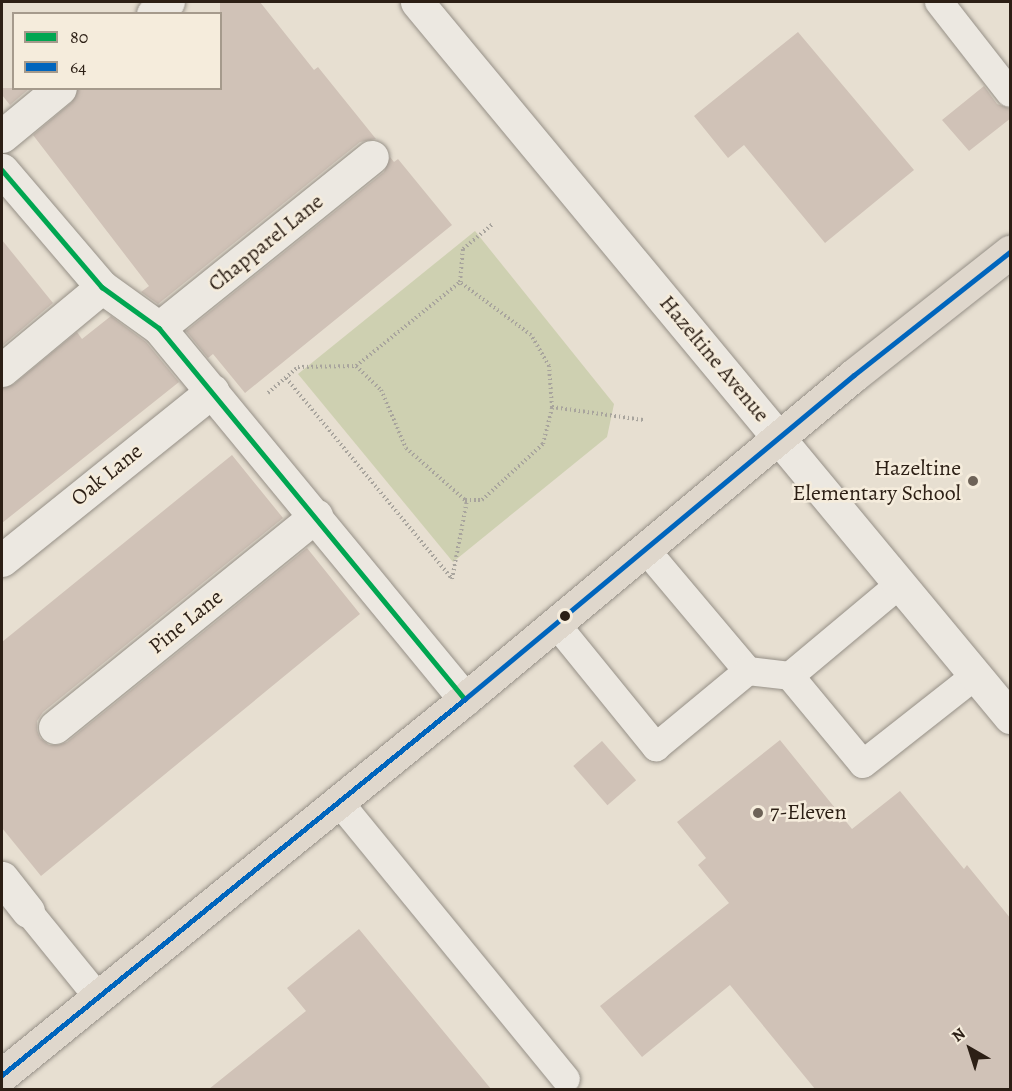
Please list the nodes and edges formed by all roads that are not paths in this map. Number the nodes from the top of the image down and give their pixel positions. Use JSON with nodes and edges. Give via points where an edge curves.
{"nodes":[{"id":1,"x":168,"y":2,"type":"edge"},
{"id":2,"x":417,"y":2,"type":"edge"},
{"id":3,"x":939,"y":2,"type":"edge"},
{"id":4,"x":156,"y":12,"type":"edge"},
{"id":5,"x":58,"y":90,"type":"edge"},
{"id":6,"x":1011,"y":93,"type":"edge"},
{"id":7,"x":2,"y":136,"type":"edge"},
{"id":8,"x":372,"y":157,"type":"dead end"},
{"id":9,"x":2,"y":170,"type":"edge"},
{"id":10,"x":1011,"y":252,"type":"edge"},
{"id":11,"x":102,"y":287,"type":"junction"},
{"id":12,"x":159,"y":328,"type":"junction"},
{"id":13,"x":2,"y":370,"type":"edge"},
{"id":14,"x":212,"y":391,"type":"junction"},
{"id":15,"x":779,"y":437,"type":"junction"},
{"id":16,"x":316,"y":516,"type":"junction"},
{"id":17,"x":646,"y":550,"type":"junction"},
{"id":18,"x":2,"y":560,"type":"edge"},
{"id":19,"x":900,"y":584,"type":"junction"},
{"id":20,"x":556,"y":624,"type":"junction"},
{"id":21,"x":748,"y":671,"type":"junction"},
{"id":22,"x":976,"y":675,"type":"junction"},
{"id":23,"x":790,"y":676,"type":"junction"},
{"id":24,"x":465,"y":699,"type":"junction"},
{"id":25,"x":1011,"y":717,"type":"edge"},
{"id":26,"x":55,"y":727,"type":"dead end"},
{"id":27,"x":339,"y":801,"type":"junction"},
{"id":28,"x":2,"y":878,"type":"edge"},
{"id":29,"x":28,"y":910,"type":"joint"},
{"id":30,"x":98,"y":997,"type":"junction"},
{"id":31,"x":2,"y":1075,"type":"edge"},
{"id":32,"x":566,"y":1079,"type":"dead end"}],
"edges":[{"from":1,"to":4,"type":"street"},
{"from":2,"to":15,"type":"street","name":"Hazeltine Avenue"},
{"from":3,"to":6,"type":"lane"},
{"from":5,"to":7,"type":"street"},
{"from":8,"to":12,"type":"street","name":"Chapparel Lane"},
{"from":9,"to":11,"type":"street"},
{"from":10,"to":15,"type":"main road"},
{"from":11,"to":12,"type":"street"},
{"from":11,"to":13,"type":"street"},
{"from":12,"to":14,"type":"street"},
{"from":14,"to":16,"type":"street"},
{"from":14,"to":18,"type":"street","name":"Oak Lane"},
{"from":15,"to":17,"type":"main road"},
{"from":15,"to":19,"type":"street","name":"Hazeltine Avenue"},
{"from":16,"to":24,"type":"street"},
{"from":16,"to":26,"type":"street","name":"Pine Lane"},
{"from":17,"to":20,"type":"main road"},
{"from":17,"to":21,"type":"lane"},
{"from":19,"to":22,"type":"street","name":"Hazeltine Avenue"},
{"from":19,"to":23,"type":"lane"},
{"from":20,"to":21,"type":"lane","via":[[656,747]]},
{"from":20,"to":24,"type":"main road"},
{"from":21,"to":23,"type":"lane"},
{"from":22,"to":23,"type":"lane","via":[[863,764]]},
{"from":22,"to":25,"type":"street","name":"Hazeltine Avenue"},
{"from":24,"to":27,"type":"main road"},
{"from":27,"to":30,"type":"main road"},
{"from":27,"to":32,"type":"lane"},
{"from":28,"to":29,"type":"street"},
{"from":29,"to":30,"type":"lane"},
{"from":30,"to":31,"type":"main road"}]}
